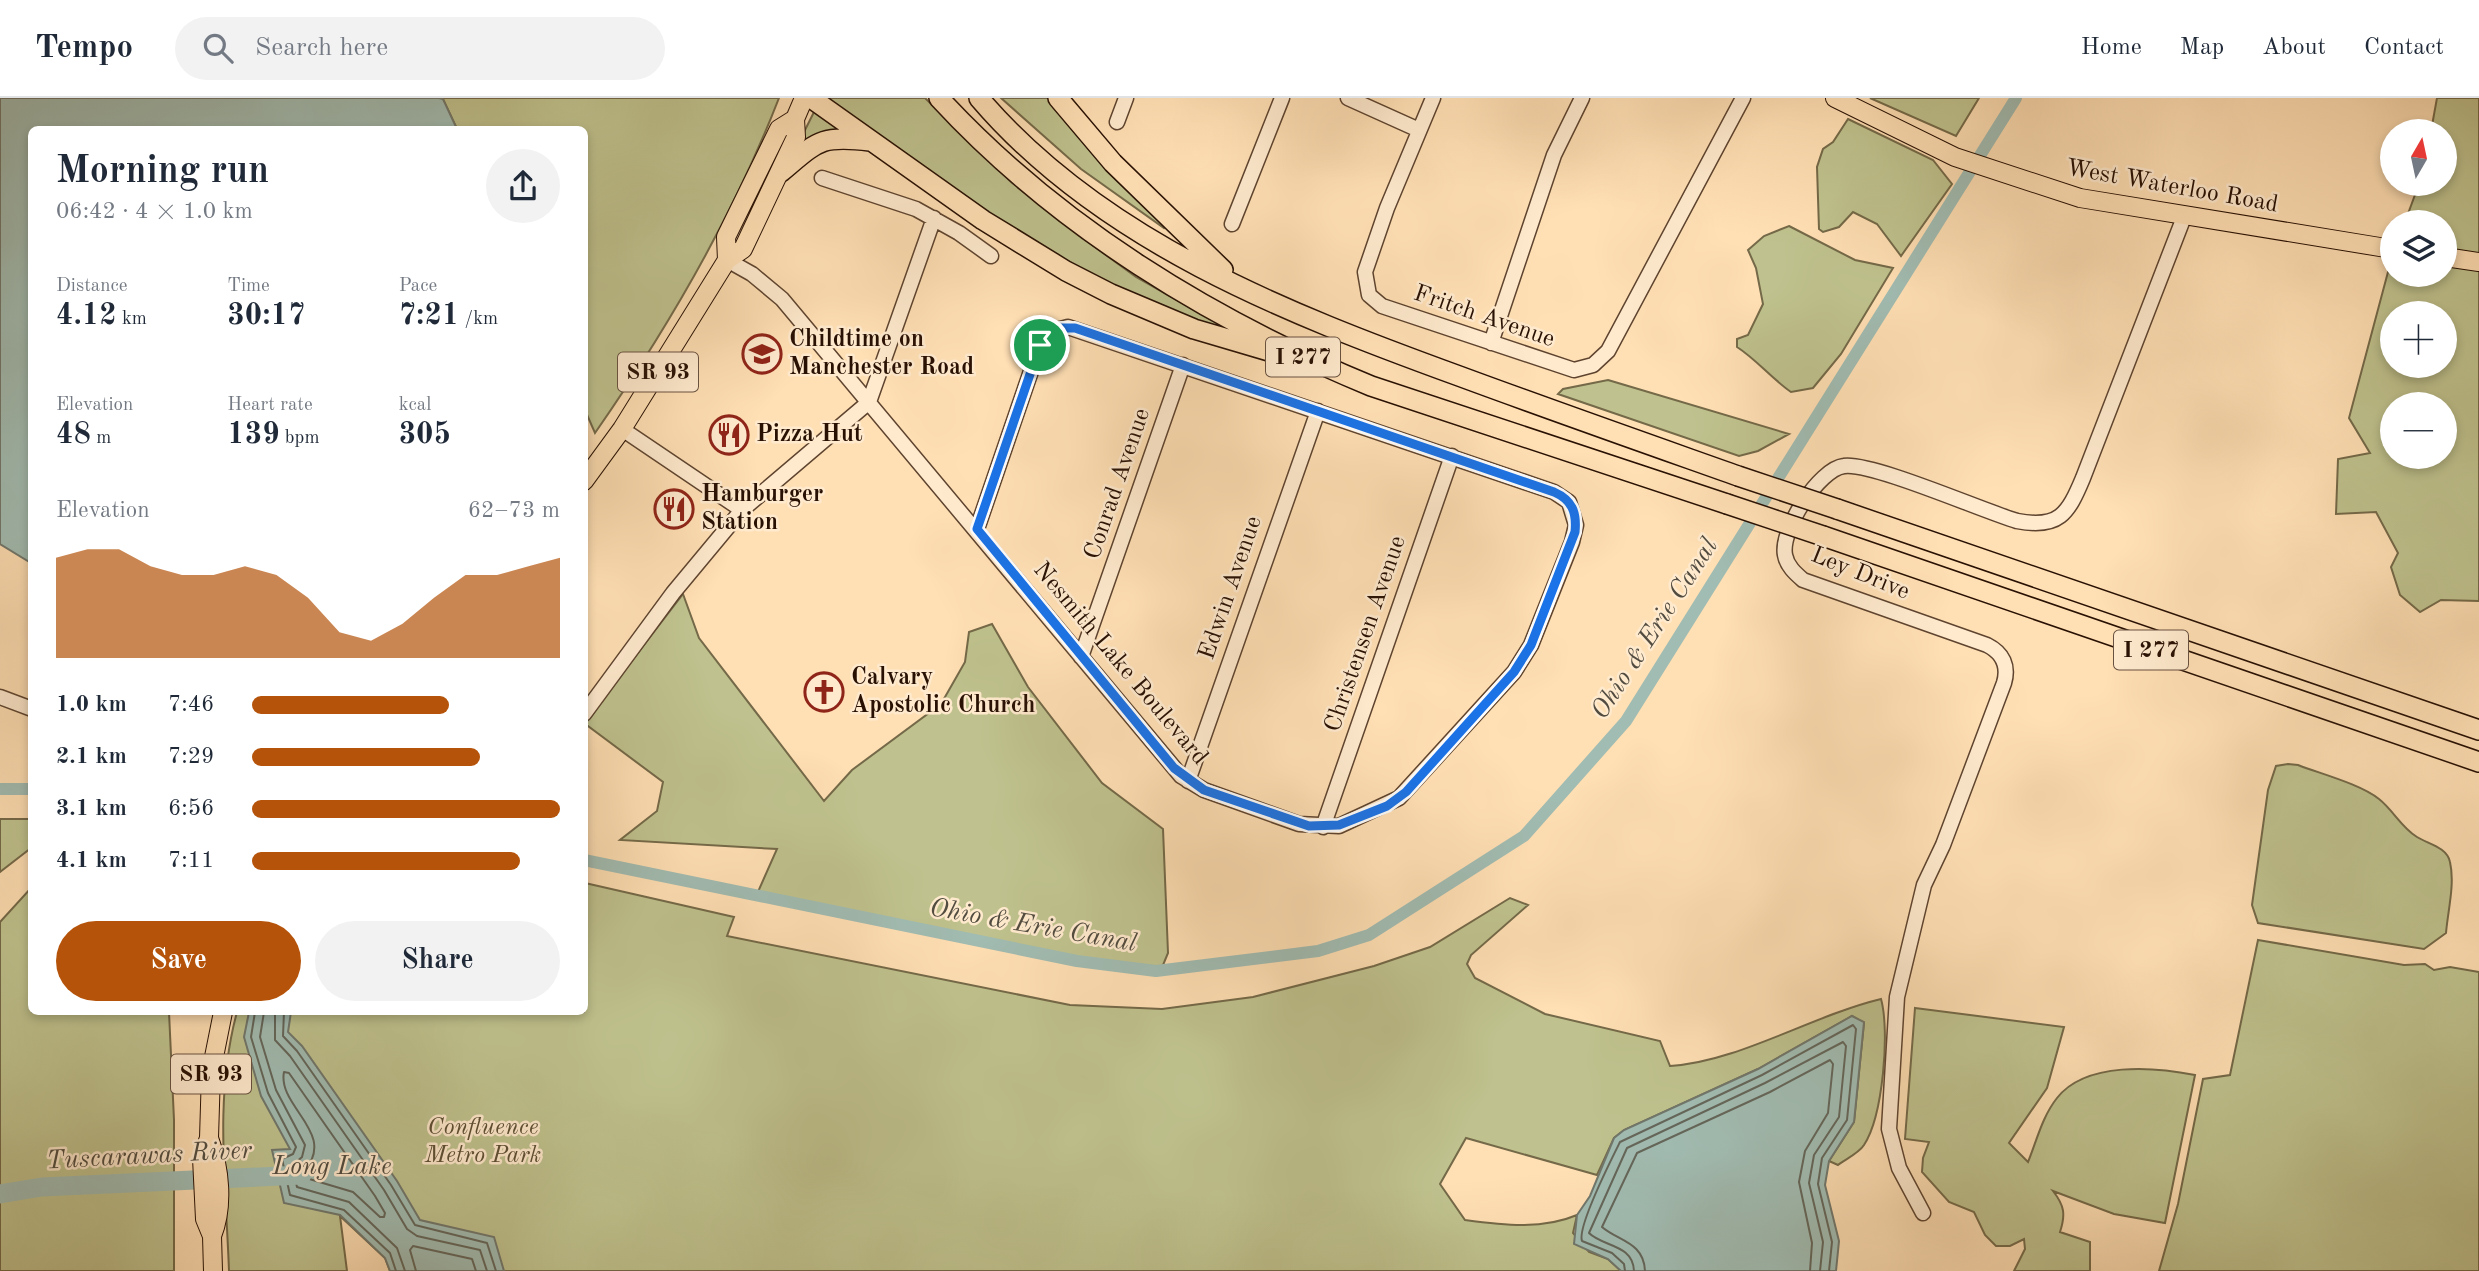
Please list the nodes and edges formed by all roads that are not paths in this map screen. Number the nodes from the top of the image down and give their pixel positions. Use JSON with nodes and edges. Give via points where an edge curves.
{"nodes":[{"id":1,"x":804,"y":98,"type":"edge"},
{"id":2,"x":811,"y":98,"type":"edge"},
{"id":3,"x":939,"y":98,"type":"edge"},
{"id":4,"x":979,"y":98,"type":"edge"},
{"id":5,"x":1058,"y":98,"type":"edge"},
{"id":6,"x":1126,"y":98,"type":"edge"},
{"id":7,"x":1282,"y":98,"type":"edge"},
{"id":8,"x":1348,"y":98,"type":"edge"},
{"id":9,"x":1433,"y":98,"type":"edge"},
{"id":10,"x":1582,"y":98,"type":"edge"},
{"id":11,"x":1743,"y":98,"type":"edge"},
{"id":12,"x":1835,"y":98,"type":"edge"},
{"id":13,"x":795,"y":119,"type":"junction"},
{"id":14,"x":1117,"y":122,"type":"dead end"},
{"id":15,"x":1419,"y":130,"type":"junction"},
{"id":16,"x":871,"y":141,"type":"junction"},
{"id":17,"x":781,"y":172,"type":"junction"},
{"id":18,"x":822,"y":178,"type":"dead end"},
{"id":19,"x":2185,"y":217,"type":"junction"},
{"id":20,"x":934,"y":218,"type":"junction"},
{"id":21,"x":1232,"y":224,"type":"dead end"},
{"id":22,"x":2380,"y":247,"type":"edge"},
{"id":23,"x":991,"y":256,"type":"dead end"},
{"id":24,"x":2457,"y":259,"type":"edge"},
{"id":25,"x":727,"y":260,"type":"junction"},
{"id":26,"x":2479,"y":262,"type":"edge"},
{"id":27,"x":1241,"y":287,"type":"junction"},
{"id":28,"x":1491,"y":343,"type":"junction"},
{"id":29,"x":1183,"y":365,"type":"junction"},
{"id":30,"x":1323,"y":367,"type":"junction"},
{"id":31,"x":869,"y":402,"type":"junction"},
{"id":32,"x":1318,"y":411,"type":"junction"},
{"id":33,"x":622,"y":429,"type":"junction"},
{"id":34,"x":1452,"y":456,"type":"junction"},
{"id":35,"x":588,"y":476,"type":"edge"},
{"id":36,"x":741,"y":510,"type":"junction"},
{"id":37,"x":977,"y":529,"type":"junction"},
{"id":38,"x":1081,"y":657,"type":"junction"},
{"id":39,"x":0,"y":697,"type":"edge"},
{"id":40,"x":28,"y":708,"type":"edge"},
{"id":41,"x":588,"y":709,"type":"edge"},
{"id":42,"x":2479,"y":730,"type":"edge"},
{"id":43,"x":2479,"y":762,"type":"edge"},
{"id":44,"x":1188,"y":781,"type":"junction"},
{"id":45,"x":1323,"y":827,"type":"junction"},
{"id":46,"x":222,"y":1015,"type":"edge"},
{"id":47,"x":1923,"y":1213,"type":"dead end"},
{"id":48,"x":213,"y":1271,"type":"edge"}],
"edges":[{"from":1,"to":13,"type":"main road","number":"SR 93"},
{"from":2,"to":16,"type":"highway"},
{"from":3,"to":30,"type":"highway","number":"I 277","via":[[1007,163],[1113,247],[1222,315]]},
{"from":4,"to":27,"type":"highway","number":"I 277","via":[[1003,126],[1089,201]]},
{"from":5,"to":27,"type":"highway","via":[[1113,163]]},
{"from":6,"to":14,"type":"street"},
{"from":7,"to":21,"type":"street"},
{"from":8,"to":15,"type":"street"},
{"from":9,"to":15,"type":"street"},
{"from":10,"to":28,"type":"street","via":[[1554,155]]},
{"from":11,"to":28,"type":"street","name":"Fritch Avenue","via":[[1612,344],[1593,365],[1571,370]]},
{"from":12,"to":19,"type":"main road","name":"West Waterloo Road","via":[[1993,172],[2080,198]]},
{"from":13,"to":17,"type":"main road","number":"SR 93","via":[[796,137]]},
{"from":13,"to":25,"type":"main road","number":"SR 93","via":[[779,129],[726,237]]},
{"from":15,"to":28,"type":"street","name":"Fritch Avenue","via":[[1368,263],[1364,279],[1369,295],[1376,303]]},
{"from":16,"to":17,"type":"highway","via":[[839,137],[818,141]]},
{"from":16,"to":30,"type":"highway","via":[[1037,255],[1111,294],[1215,337]]},
{"from":17,"to":25,"type":"main road","number":"SR 93","via":[[743,249]]},
{"from":18,"to":20,"type":"street"},
{"from":19,"to":22,"type":"main road","name":"West Waterloo Road"},
{"from":19,"to":47,"type":"street","name":"Ley Drive","via":[[2073,502],[2061,516],[2040,524],[2018,521],[1846,465],[1829,472],[1816,485],[1785,541],[1788,564],[1803,580],[1987,645],[1999,653],[2006,666],[2004,683],[1924,884],[1897,997],[1889,1129],[1899,1168]]},
{"from":20,"to":23,"type":"street"},
{"from":20,"to":31,"type":"street"},
{"from":24,"to":26,"type":"main road"},
{"from":25,"to":31,"type":"street","name":"Nesmith Lake Boulevard","via":[[782,299]]},
{"from":25,"to":33,"type":"main road","number":"SR 93"},
{"from":27,"to":42,"type":"highway","number":"I 277","bridge":true,"via":[[1349,337],[1738,476]]},
{"from":29,"to":32,"type":"street"},
{"from":29,"to":37,"type":"street","via":[[1075,328],[1059,328],[1045,337]]},
{"from":29,"to":38,"type":"street","name":"Conrad Avenue"},
{"from":30,"to":43,"type":"highway","number":"I 277","bridge":true},
{"from":31,"to":36,"type":"street"},
{"from":31,"to":37,"type":"street","name":"Nesmith Lake Boulevard"},
{"from":32,"to":34,"type":"street"},
{"from":32,"to":44,"type":"street","name":"Edwin Avenue"},
{"from":33,"to":35,"type":"main road","number":"SR 93"},
{"from":33,"to":36,"type":"street"},
{"from":34,"to":45,"type":"street","name":"Christensen Avenue"},
{"from":34,"to":45,"type":"street","name":"Nesmith Lake Boulevard","via":[[1563,496],[1573,508],[1575,532],[1531,645],[1514,672],[1399,798],[1349,822]]},
{"from":36,"to":41,"type":"street"},
{"from":37,"to":38,"type":"street","name":"Nesmith Lake Boulevard"},
{"from":38,"to":44,"type":"street","name":"Nesmith Lake Boulevard"},
{"from":39,"to":40,"type":"street"},
{"from":44,"to":45,"type":"street","name":"Nesmith Lake Boulevard","via":[[1289,821]]},
{"from":46,"to":48,"type":"main road","number":"SR 93","via":[[211,1072]]}]}
